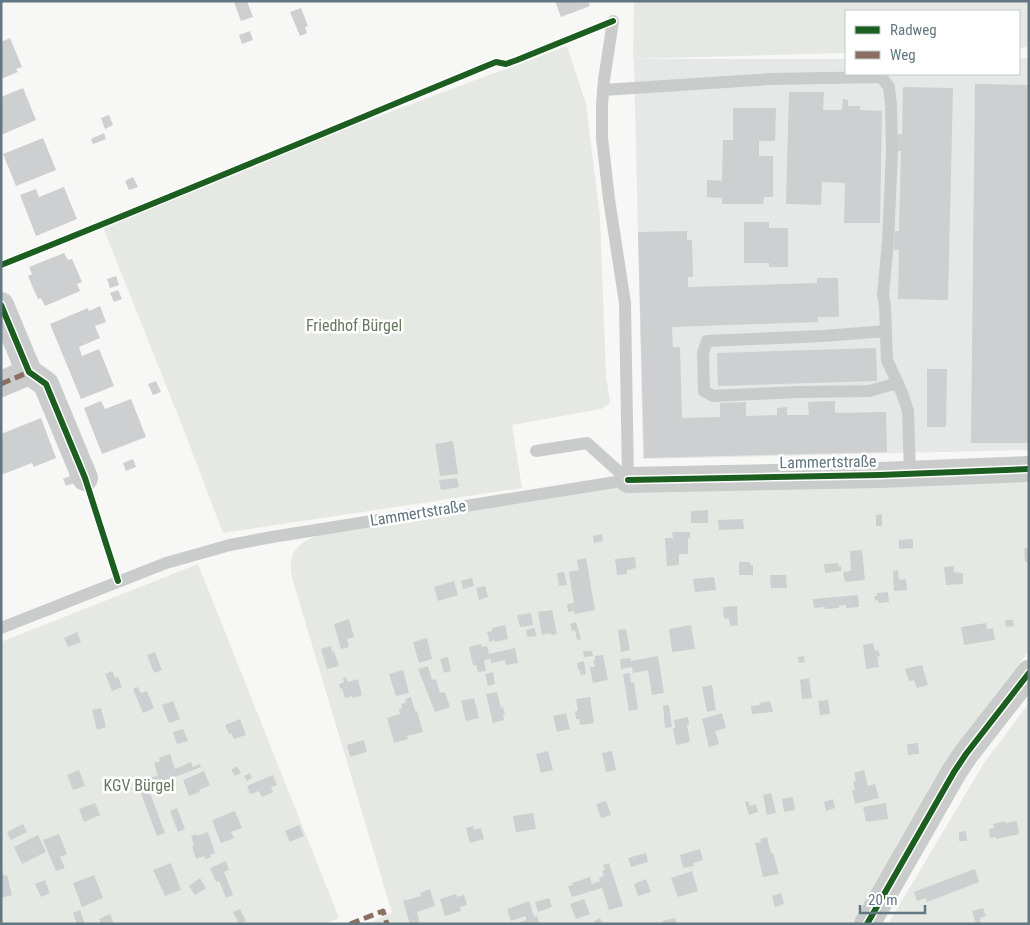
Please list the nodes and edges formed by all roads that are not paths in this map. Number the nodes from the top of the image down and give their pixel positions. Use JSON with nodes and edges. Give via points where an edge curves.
{"nodes":[{"id":1,"x":613,"y":21,"type":"dead end"},
{"id":2,"x":603,"y":90,"type":"junction"},
{"id":3,"x":1,"y":305,"type":"edge"},
{"id":4,"x":886,"y":331,"type":"junction"},
{"id":5,"x":29,"y":372,"type":"junction"},
{"id":6,"x":1,"y":384,"type":"edge"},
{"id":7,"x":898,"y":384,"type":"junction"},
{"id":8,"x":536,"y":451,"type":"dead end"},
{"id":9,"x":1029,"y":469,"type":"edge"},
{"id":10,"x":910,"y":473,"type":"junction"},
{"id":11,"x":85,"y":478,"type":"dead end"},
{"id":12,"x":628,"y":480,"type":"junction"},
{"id":13,"x":1,"y":628,"type":"edge"},
{"id":14,"x":1029,"y":672,"type":"edge"},
{"id":15,"x":867,"y":924,"type":"edge"}],
"edges":[{"from":1,"to":2,"type":"lane"},
{"from":2,"to":4,"type":"lane","via":[[770,79],[881,77],[889,87],[892,152],[883,295]]},
{"from":2,"to":12,"type":"lane","via":[[602,138],[625,303]]},
{"from":3,"to":5,"type":"street"},
{"from":4,"to":7,"type":"lane","via":[[887,360]]},
{"from":4,"to":7,"type":"lane","via":[[707,341],[702,353],[704,391],[713,396],[869,391]]},
{"from":5,"to":6,"type":"street"},
{"from":5,"to":11,"type":"street","via":[[46,384]]},
{"from":7,"to":10,"type":"lane","via":[[908,411]]},
{"from":8,"to":12,"type":"lane","via":[[587,443]]},
{"from":9,"to":10,"type":"street","name":"Lammertstraße"},
{"from":10,"to":12,"type":"street","name":"Lammertstraße"},
{"from":12,"to":13,"type":"lane","name":"Lammertstraße","via":[[230,545],[166,563]]},
{"from":14,"to":15,"type":"street","via":[[954,772]]}]}
